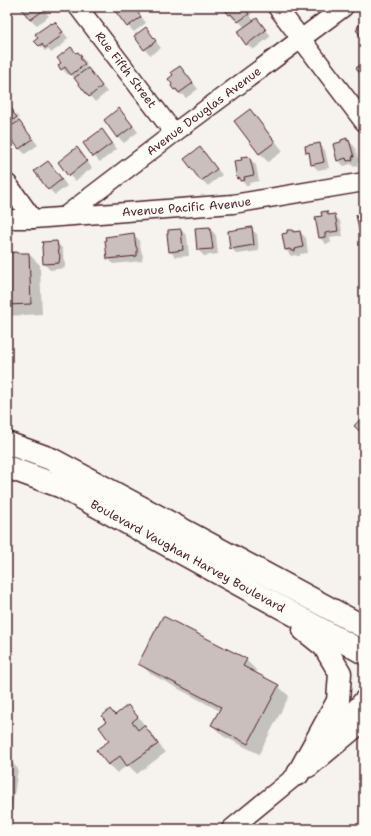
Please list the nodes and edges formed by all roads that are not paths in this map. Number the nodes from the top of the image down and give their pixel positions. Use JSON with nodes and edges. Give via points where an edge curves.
{"nodes":[{"id":1,"x":78,"y":7,"type":"edge"},
{"id":2,"x":277,"y":7,"type":"edge"},
{"id":3,"x":344,"y":7,"type":"edge"},
{"id":4,"x":301,"y":39,"type":"junction"},
{"id":5,"x":364,"y":122,"type":"edge"},
{"id":6,"x":174,"y":133,"type":"junction"},
{"id":7,"x":364,"y":182,"type":"edge"},
{"id":8,"x":7,"y":183,"type":"edge"},
{"id":9,"x":64,"y":216,"type":"junction"},
{"id":10,"x":33,"y":218,"type":"junction"},
{"id":11,"x":7,"y":219,"type":"edge"},
{"id":12,"x":7,"y":443,"type":"edge"},
{"id":13,"x":7,"y":468,"type":"edge"},
{"id":14,"x":274,"y":579,"type":"junction"},
{"id":15,"x":262,"y":597,"type":"junction"},
{"id":16,"x":364,"y":611,"type":"edge"},
{"id":17,"x":364,"y":627,"type":"edge"},
{"id":18,"x":364,"y":653,"type":"edge"},
{"id":19,"x":364,"y":699,"type":"edge"},
{"id":20,"x":364,"y":718,"type":"edge"},
{"id":21,"x":298,"y":774,"type":"junction"},
{"id":22,"x":231,"y":829,"type":"edge"}],
"edges":[{"from":1,"to":6,"type":"street","name":"Rue Fifth Street"},
{"from":2,"to":4,"type":"street"},
{"from":3,"to":4,"type":"street","name":"Avenue Douglas Avenue"},
{"from":4,"to":5,"type":"street"},
{"from":4,"to":6,"type":"street","name":"Avenue Douglas Avenue"},
{"from":6,"to":9,"type":"street","name":"Avenue Douglas Avenue"},
{"from":7,"to":9,"type":"street","name":"Avenue Pacific Avenue","via":[[234,204]]},
{"from":8,"to":10,"type":"street"},
{"from":9,"to":10,"type":"street","name":"Avenue Pacific Avenue"},
{"from":10,"to":11,"type":"street","name":"Avenue Pacific Avenue"},
{"from":12,"to":14,"type":"main road","name":"Boulevard Vaughan Harvey Boulevard","via":[[51,459]]},
{"from":13,"to":15,"type":"main road","name":"Boulevard Vaughan Harvey Boulevard","via":[[62,487]]},
{"from":14,"to":16,"type":"main road"},
{"from":14,"to":17,"type":"main road","name":"Boulevard Vaughan Harvey Boulevard"},
{"from":15,"to":18,"type":"main road","name":"Boulevard Vaughan Harvey Boulevard"},
{"from":15,"to":21,"type":"main road","via":[[324,646],[340,673],[338,701]]},
{"from":19,"to":21,"type":"street"},
{"from":20,"to":21,"type":"main road"},
{"from":21,"to":22,"type":"street"}]}
